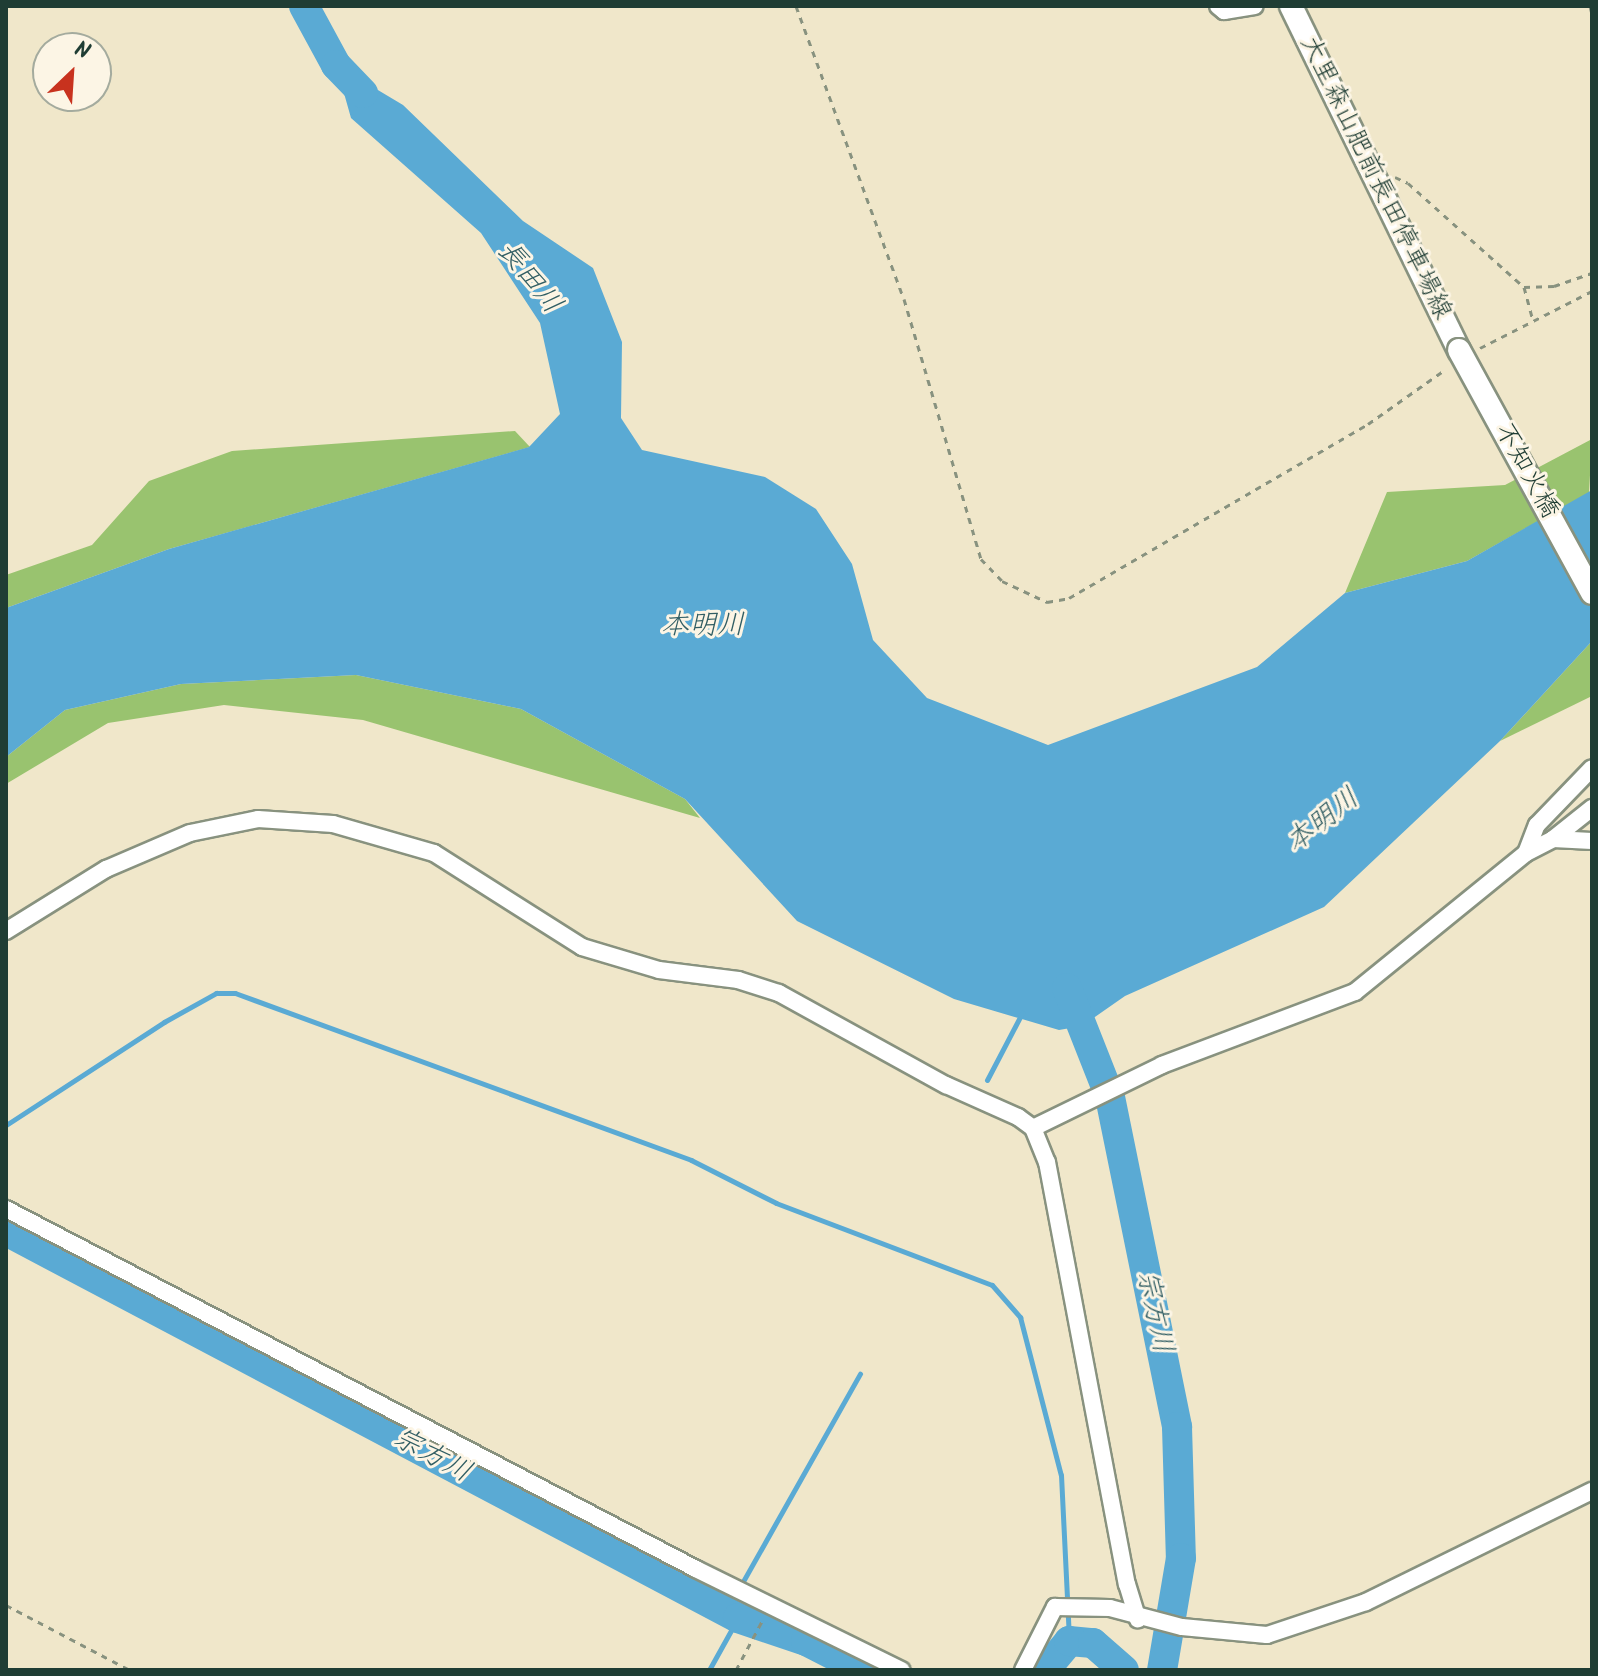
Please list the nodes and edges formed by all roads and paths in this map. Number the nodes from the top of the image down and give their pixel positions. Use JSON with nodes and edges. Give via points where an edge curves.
{"nodes":[{"id":1,"x":796,"y":6,"type":"edge"},
{"id":2,"x":1218,"y":6,"type":"edge"},
{"id":3,"x":1255,"y":6,"type":"edge"},
{"id":4,"x":1291,"y":6,"type":"edge"},
{"id":5,"x":1590,"y":6,"type":"edge"},
{"id":6,"x":1592,"y":14,"type":"edge"},
{"id":7,"x":1394,"y":176,"type":"dead end"},
{"id":8,"x":1592,"y":273,"type":"edge"},
{"id":9,"x":1524,"y":287,"type":"junction"},
{"id":10,"x":1592,"y":291,"type":"edge"},
{"id":11,"x":1533,"y":320,"type":"junction"},
{"id":12,"x":1461,"y":356,"type":"junction"},
{"id":13,"x":1592,"y":593,"type":"edge"},
{"id":14,"x":1592,"y":768,"type":"edge"},
{"id":15,"x":1592,"y":808,"type":"edge"},
{"id":16,"x":1553,"y":839,"type":"junction"},
{"id":17,"x":1592,"y":841,"type":"edge"},
{"id":18,"x":1526,"y":853,"type":"junction"},
{"id":19,"x":6,"y":931,"type":"edge"},
{"id":20,"x":1033,"y":1128,"type":"junction"},
{"id":21,"x":6,"y":1209,"type":"edge"},
{"id":22,"x":1592,"y":1491,"type":"edge"},
{"id":23,"x":771,"y":1603,"type":"junction"},
{"id":24,"x":6,"y":1605,"type":"edge"},
{"id":25,"x":1138,"y":1619,"type":"junction"},
{"id":26,"x":130,"y":1670,"type":"edge"},
{"id":27,"x":736,"y":1670,"type":"edge"},
{"id":28,"x":901,"y":1670,"type":"edge"},
{"id":29,"x":1023,"y":1670,"type":"edge"}],
"edges":[{"from":1,"to":12,"type":"path","via":[[904,299],[981,559],[1002,581],[1028,595],[1047,602],[1069,598],[1368,424]]},
{"from":2,"to":3,"type":"street","via":[[1224,11]]},
{"from":4,"to":12,"type":"main road","name":"大里森山肥前長田停車場線"},
{"from":5,"to":6,"type":"path"},
{"from":7,"to":9,"type":"path"},
{"from":8,"to":9,"type":"path","via":[[1554,286]]},
{"from":9,"to":11,"type":"path"},
{"from":10,"to":11,"type":"path"},
{"from":11,"to":12,"type":"path"},
{"from":12,"to":13,"type":"main road","name":"不知火橋","bridge":true},
{"from":14,"to":18,"type":"street","via":[[1537,825]]},
{"from":15,"to":16,"type":"street"},
{"from":16,"to":17,"type":"street"},
{"from":16,"to":18,"type":"street"},
{"from":18,"to":20,"type":"street","via":[[1355,992],[1162,1065]]},
{"from":19,"to":20,"type":"street","via":[[106,869],[190,833],[258,819],[333,824],[434,853],[582,947],[659,970],[738,980],[779,993]]},
{"from":20,"to":25,"type":"street","via":[[1047,1162]]},
{"from":21,"to":23,"type":"street","via":[[696,1569]]},
{"from":22,"to":25,"type":"street","via":[[1468,1555],[1307,1624],[1267,1635]]},
{"from":23,"to":27,"type":"path"},
{"from":23,"to":28,"type":"street"},
{"from":24,"to":26,"type":"path"},
{"from":25,"to":29,"type":"street","via":[[1110,1608],[1055,1607]]}]}
